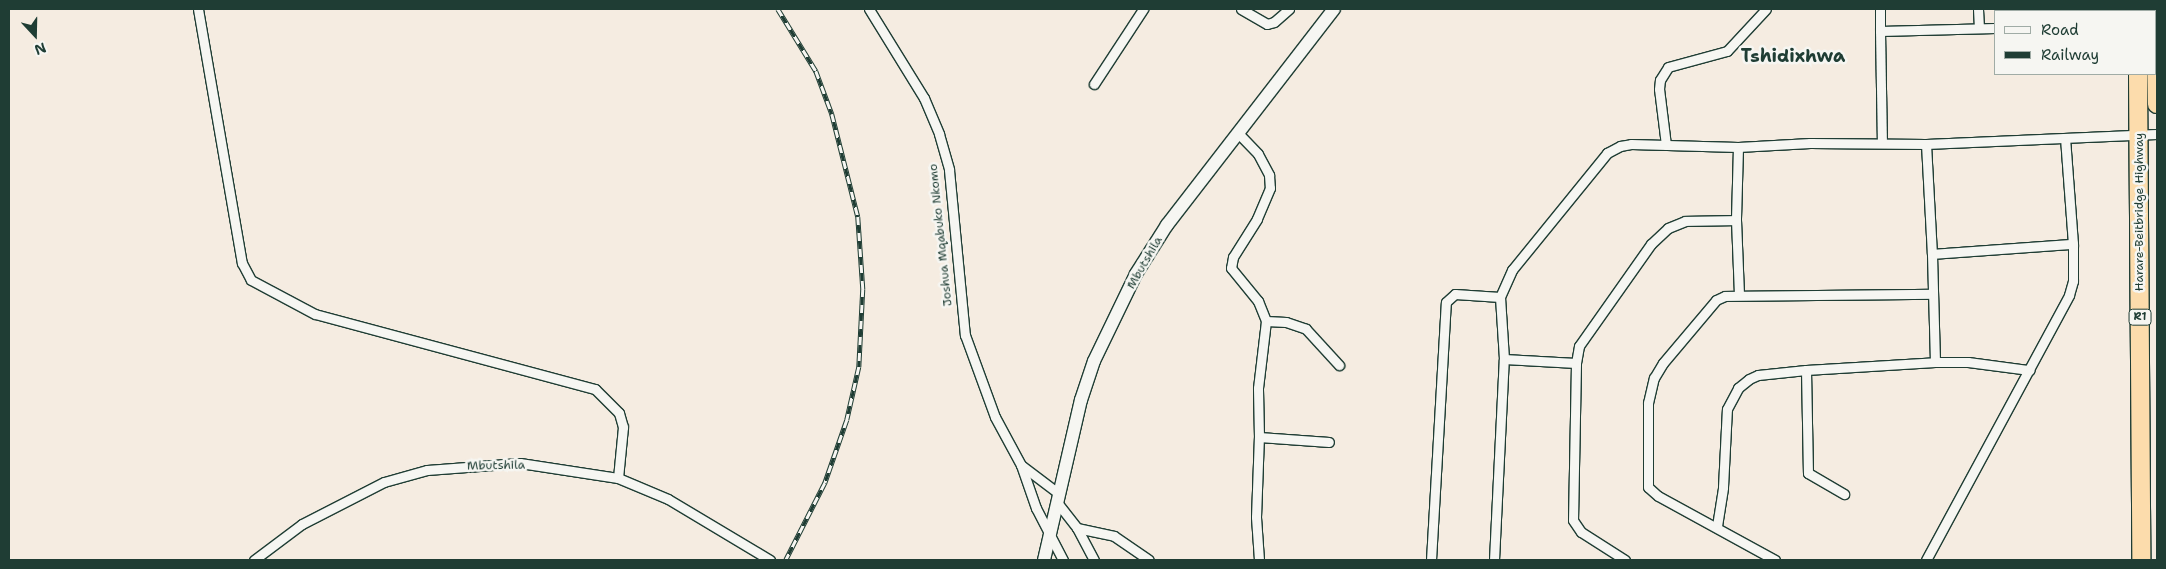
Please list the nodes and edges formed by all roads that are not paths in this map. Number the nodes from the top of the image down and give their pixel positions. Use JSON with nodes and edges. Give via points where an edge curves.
{"nodes":[{"id":1,"x":198,"y":9,"type":"edge"},
{"id":2,"x":869,"y":9,"type":"edge"},
{"id":3,"x":1143,"y":9,"type":"edge"},
{"id":4,"x":1241,"y":9,"type":"edge"},
{"id":5,"x":1289,"y":9,"type":"edge"},
{"id":6,"x":1334,"y":9,"type":"edge"},
{"id":7,"x":1766,"y":9,"type":"edge"},
{"id":8,"x":1880,"y":9,"type":"edge"},
{"id":9,"x":1978,"y":9,"type":"edge"},
{"id":10,"x":1979,"y":28,"type":"junction"},
{"id":11,"x":1994,"y":28,"type":"edge"},
{"id":12,"x":1880,"y":30,"type":"junction"},
{"id":13,"x":2156,"y":56,"type":"edge"},
{"id":14,"x":2138,"y":75,"type":"edge"},
{"id":15,"x":1094,"y":84,"type":"dead end"},
{"id":16,"x":2157,"y":104,"type":"edge"},
{"id":17,"x":1237,"y":132,"type":"junction"},
{"id":18,"x":2148,"y":134,"type":"edge"},
{"id":19,"x":2065,"y":138,"type":"junction"},
{"id":20,"x":1882,"y":142,"type":"junction"},
{"id":21,"x":1926,"y":144,"type":"junction"},
{"id":22,"x":1666,"y":145,"type":"junction"},
{"id":23,"x":1738,"y":148,"type":"junction"},
{"id":24,"x":1736,"y":220,"type":"junction"},
{"id":25,"x":2073,"y":244,"type":"junction"},
{"id":26,"x":1932,"y":254,"type":"junction"},
{"id":27,"x":1740,"y":294,"type":"junction"},
{"id":28,"x":1932,"y":294,"type":"junction"},
{"id":29,"x":1500,"y":296,"type":"junction"},
{"id":30,"x":1266,"y":321,"type":"junction"},
{"id":31,"x":1504,"y":360,"type":"junction"},
{"id":32,"x":1935,"y":362,"type":"junction"},
{"id":33,"x":1576,"y":363,"type":"junction"},
{"id":34,"x":1339,"y":365,"type":"dead end"},
{"id":35,"x":1806,"y":370,"type":"junction"},
{"id":36,"x":2029,"y":370,"type":"junction"},
{"id":37,"x":1259,"y":437,"type":"junction"},
{"id":38,"x":1329,"y":442,"type":"dead end"},
{"id":39,"x":1020,"y":465,"type":"junction"},
{"id":40,"x":618,"y":478,"type":"junction"},
{"id":41,"x":1844,"y":494,"type":"dead end"},
{"id":42,"x":1057,"y":497,"type":"junction"},
{"id":43,"x":1717,"y":526,"type":"junction"},
{"id":44,"x":1077,"y":528,"type":"junction"},
{"id":45,"x":1049,"y":534,"type":"junction"},
{"id":46,"x":1611,"y":557,"type":"edge"},
{"id":47,"x":254,"y":560,"type":"edge"},
{"id":48,"x":770,"y":560,"type":"edge"},
{"id":49,"x":1044,"y":560,"type":"edge"},
{"id":50,"x":1062,"y":560,"type":"edge"},
{"id":51,"x":1094,"y":560,"type":"edge"},
{"id":52,"x":1149,"y":560,"type":"edge"},
{"id":53,"x":1258,"y":560,"type":"edge"},
{"id":54,"x":1431,"y":560,"type":"edge"},
{"id":55,"x":1494,"y":560,"type":"edge"},
{"id":56,"x":1625,"y":560,"type":"edge"},
{"id":57,"x":1775,"y":560,"type":"edge"},
{"id":58,"x":1926,"y":560,"type":"edge"},
{"id":59,"x":2141,"y":560,"type":"edge"}],
"edges":[{"from":1,"to":40,"type":"street","via":[[242,263],[251,280],[315,314],[595,388],[618,413],[623,427]]},
{"from":2,"to":39,"type":"street","name":"Joshua Mqabuko Nkomo","via":[[924,98],[939,134],[949,170],[965,335],[995,417]]},
{"from":3,"to":15,"type":"street"},
{"from":4,"to":5,"type":"street","via":[[1267,24]]},
{"from":6,"to":17,"type":"street","name":"Mbutshila"},
{"from":7,"to":22,"type":"street","via":[[1727,51],[1668,67],[1659,89]]},
{"from":8,"to":12,"type":"street"},
{"from":9,"to":10,"type":"street"},
{"from":10,"to":11,"type":"street"},
{"from":10,"to":12,"type":"street"},
{"from":12,"to":20,"type":"street"},
{"from":13,"to":16,"type":"highway"},
{"from":14,"to":18,"type":"highway","name":"Harare-Beitbridge Highway","number":"R1"},
{"from":17,"to":30,"type":"street","via":[[1258,154],[1269,175],[1270,188],[1257,219],[1233,257],[1231,268],[1258,301]]},
{"from":17,"to":42,"type":"street","name":"Mbutshila","via":[[1167,225],[1136,274],[1094,361]]},
{"from":18,"to":19,"type":"street"},
{"from":18,"to":59,"type":"highway","name":"Harare-Beitbridge Highway","number":"R1"},
{"from":19,"to":21,"type":"street"},
{"from":19,"to":25,"type":"street"},
{"from":20,"to":21,"type":"street"},
{"from":20,"to":23,"type":"street"},
{"from":21,"to":26,"type":"street"},
{"from":22,"to":23,"type":"street"},
{"from":22,"to":29,"type":"street","via":[[1620,146],[1607,153],[1512,270]]},
{"from":23,"to":24,"type":"street"},
{"from":24,"to":27,"type":"street"},
{"from":24,"to":33,"type":"street","via":[[1685,221],[1668,228],[1652,244],[1584,337]]},
{"from":25,"to":26,"type":"street"},
{"from":25,"to":36,"type":"street","via":[[2073,281],[2069,295]]},
{"from":26,"to":28,"type":"street"},
{"from":27,"to":28,"type":"street"},
{"from":27,"to":43,"type":"street","via":[[1716,300],[1663,363],[1654,378],[1648,403],[1648,487],[1658,496]]},
{"from":28,"to":32,"type":"street"},
{"from":29,"to":31,"type":"street"},
{"from":29,"to":54,"type":"street","via":[[1455,294],[1446,302]]},
{"from":30,"to":34,"type":"street","via":[[1286,322],[1306,329]]},
{"from":30,"to":37,"type":"street","via":[[1258,388]]},
{"from":31,"to":33,"type":"street"},
{"from":31,"to":55,"type":"street"},
{"from":32,"to":35,"type":"street"},
{"from":32,"to":36,"type":"street","via":[[1968,362]]},
{"from":33,"to":46,"type":"street","via":[[1573,520],[1581,532]]},
{"from":35,"to":41,"type":"street","via":[[1808,473]]},
{"from":35,"to":43,"type":"street","via":[[1758,374],[1738,388],[1731,398],[1724,430],[1723,487]]},
{"from":36,"to":58,"type":"street"},
{"from":37,"to":38,"type":"street"},
{"from":37,"to":53,"type":"street"},
{"from":39,"to":42,"type":"street"},
{"from":39,"to":45,"type":"street","name":"Joshua Mqabuko Nkomo"},
{"from":40,"to":47,"type":"street","name":"Mbutshila","via":[[520,463],[427,470],[384,482],[346,499],[302,524]]},
{"from":40,"to":48,"type":"street","name":"Mbutshila","via":[[668,499]]},
{"from":42,"to":44,"type":"street"},
{"from":42,"to":45,"type":"street","name":"Mbutshila"},
{"from":43,"to":57,"type":"street"},
{"from":44,"to":51,"type":"street"},
{"from":44,"to":52,"type":"street","via":[[1114,536]]},
{"from":45,"to":49,"type":"street","name":"Mbutshila"},
{"from":45,"to":50,"type":"street","name":"Joshua Mqabuko Nkomo"},
{"from":46,"to":56,"type":"street"}]}
